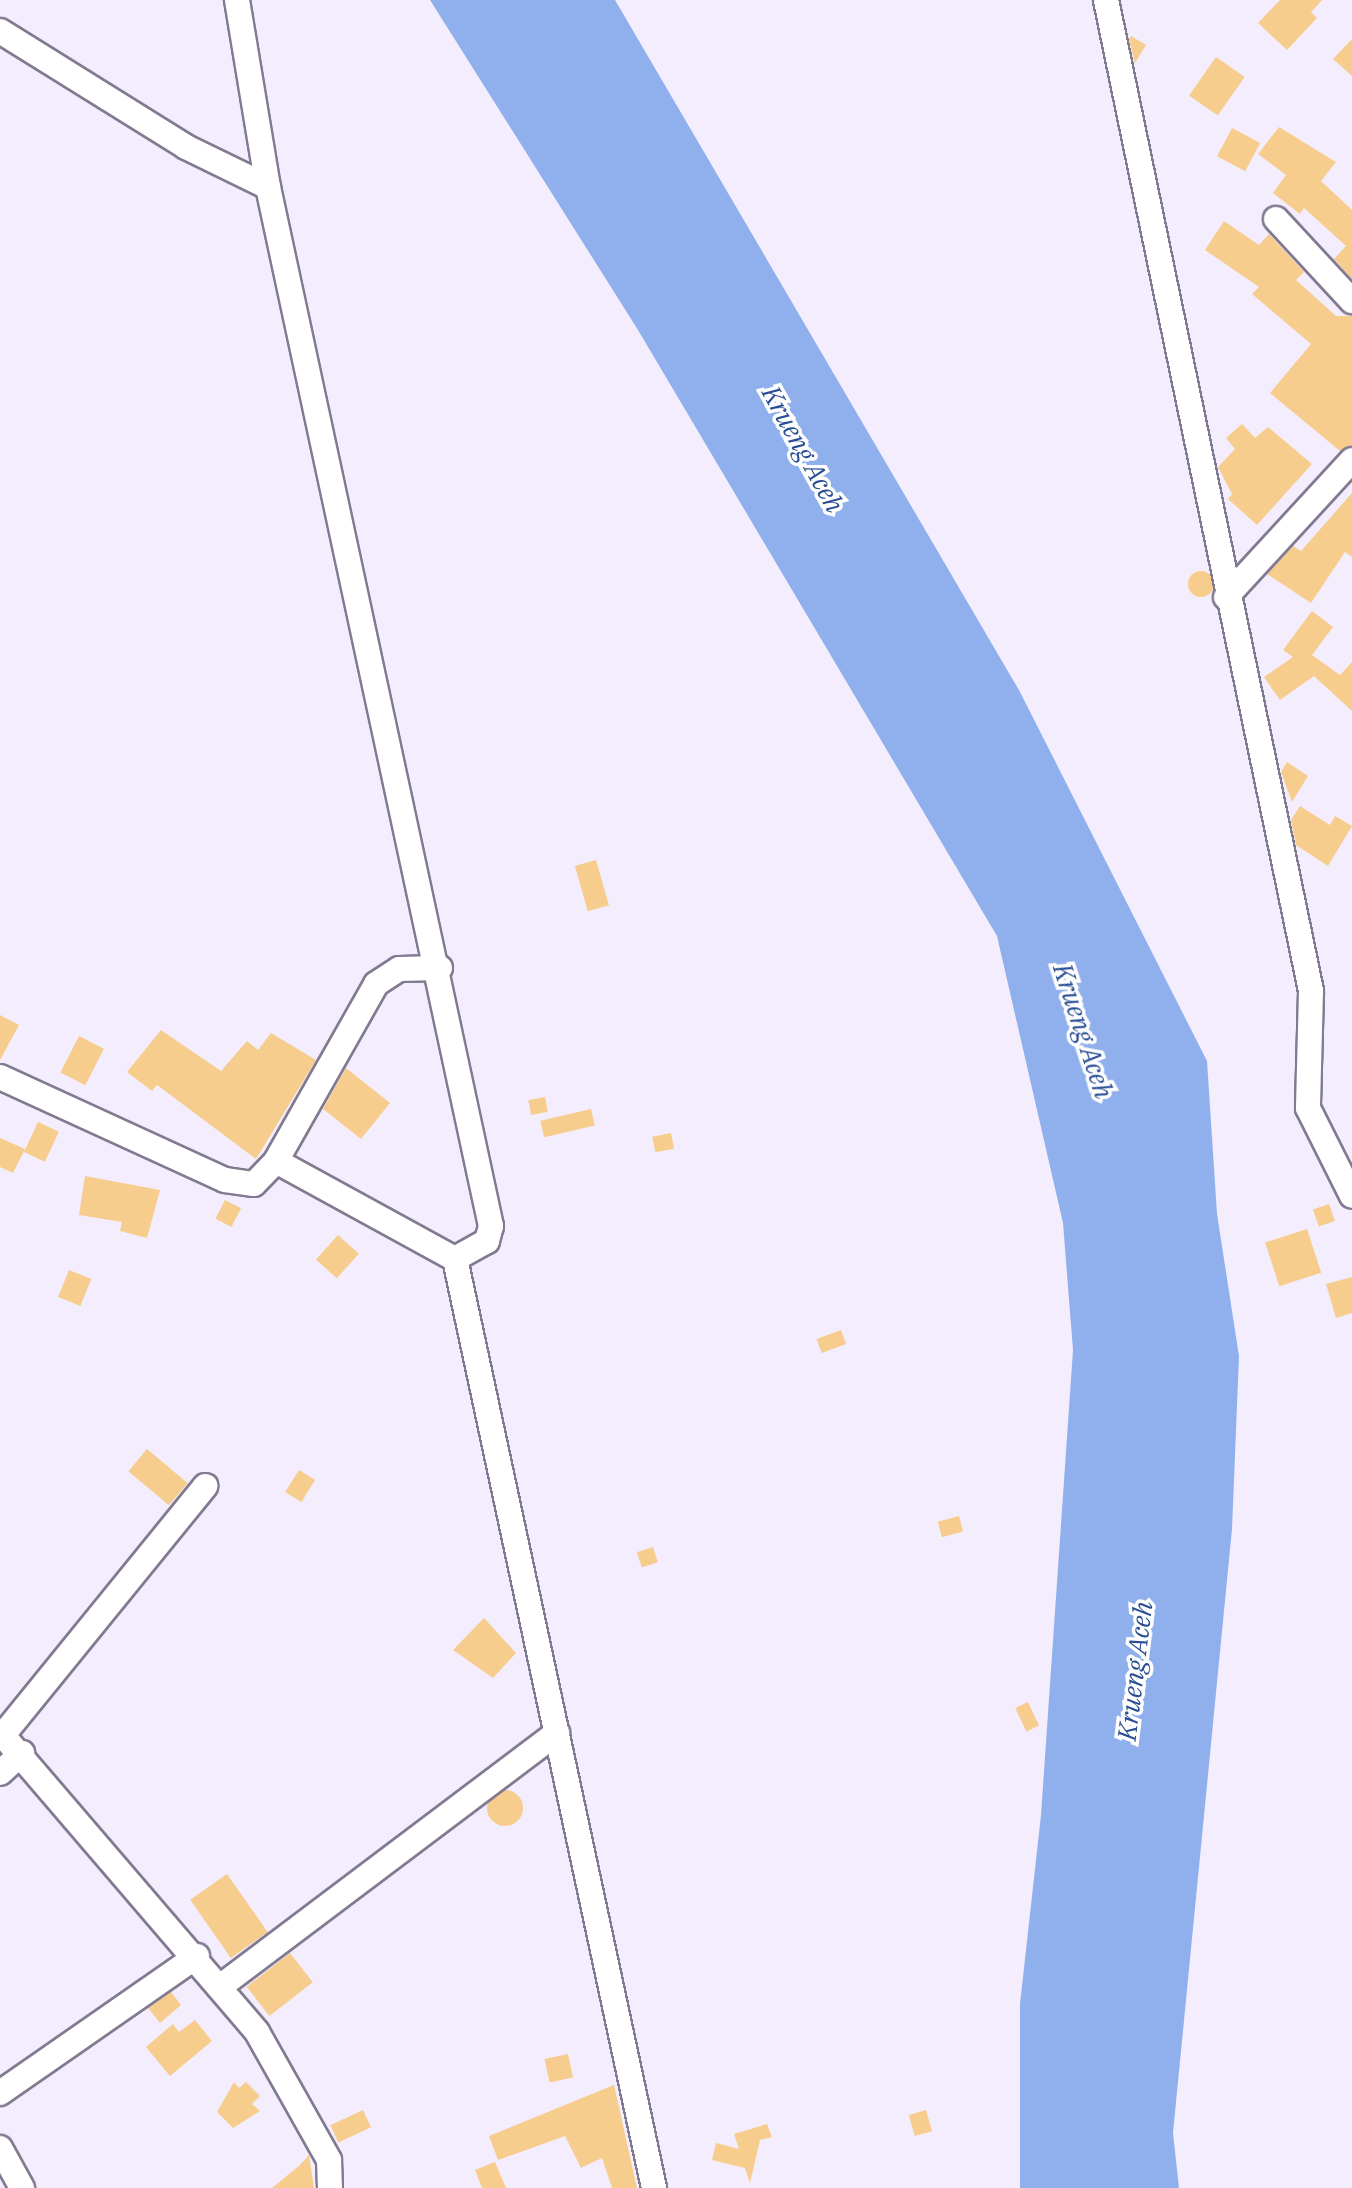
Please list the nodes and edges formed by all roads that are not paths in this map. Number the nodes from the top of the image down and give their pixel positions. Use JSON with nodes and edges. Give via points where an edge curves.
{"nodes":[{"id":1,"x":237,"y":0,"type":"edge"},
{"id":2,"x":1106,"y":0,"type":"edge"},
{"id":3,"x":0,"y":31,"type":"edge"},
{"id":4,"x":268,"y":187,"type":"junction"},
{"id":5,"x":1276,"y":219,"type":"dead end"},
{"id":6,"x":1352,"y":301,"type":"edge"},
{"id":7,"x":1350,"y":467,"type":"edge"},
{"id":8,"x":1226,"y":597,"type":"junction"},
{"id":9,"x":440,"y":968,"type":"junction"},
{"id":10,"x":0,"y":1077,"type":"edge"},
{"id":11,"x":276,"y":1161,"type":"junction"},
{"id":12,"x":1352,"y":1196,"type":"edge"},
{"id":13,"x":455,"y":1259,"type":"junction"},
{"id":14,"x":205,"y":1486,"type":"dead end"},
{"id":15,"x":557,"y":1733,"type":"junction"},
{"id":16,"x":1,"y":1734,"type":"edge"},
{"id":17,"x":22,"y":1753,"type":"junction"},
{"id":18,"x":0,"y":1773,"type":"edge"},
{"id":19,"x":197,"y":1956,"type":"junction"},
{"id":20,"x":221,"y":1986,"type":"junction"},
{"id":21,"x":0,"y":2093,"type":"edge"},
{"id":22,"x":0,"y":2148,"type":"edge"},
{"id":23,"x":22,"y":2188,"type":"edge"},
{"id":24,"x":330,"y":2188,"type":"edge"},
{"id":25,"x":654,"y":2188,"type":"edge"}],
"edges":[{"from":1,"to":4,"type":"street"},
{"from":2,"to":8,"type":"street"},
{"from":3,"to":4,"type":"street","via":[[186,147]]},
{"from":4,"to":9,"type":"street"},
{"from":5,"to":6,"type":"street"},
{"from":7,"to":8,"type":"street"},
{"from":8,"to":12,"type":"street","via":[[1311,991],[1308,1108]]},
{"from":9,"to":11,"type":"street","via":[[399,969],[376,984]]},
{"from":9,"to":13,"type":"street","via":[[491,1226],[487,1241]]},
{"from":10,"to":11,"type":"street","via":[[225,1180],[254,1184]]},
{"from":11,"to":13,"type":"street"},
{"from":13,"to":15,"type":"street"},
{"from":14,"to":16,"type":"street"},
{"from":15,"to":20,"type":"street"},
{"from":15,"to":25,"type":"street"},
{"from":16,"to":17,"type":"street"},
{"from":17,"to":18,"type":"street"},
{"from":17,"to":19,"type":"street"},
{"from":19,"to":20,"type":"street"},
{"from":19,"to":21,"type":"street"},
{"from":20,"to":24,"type":"street","via":[[257,2032],[329,2160]]},
{"from":22,"to":23,"type":"street"}]}
